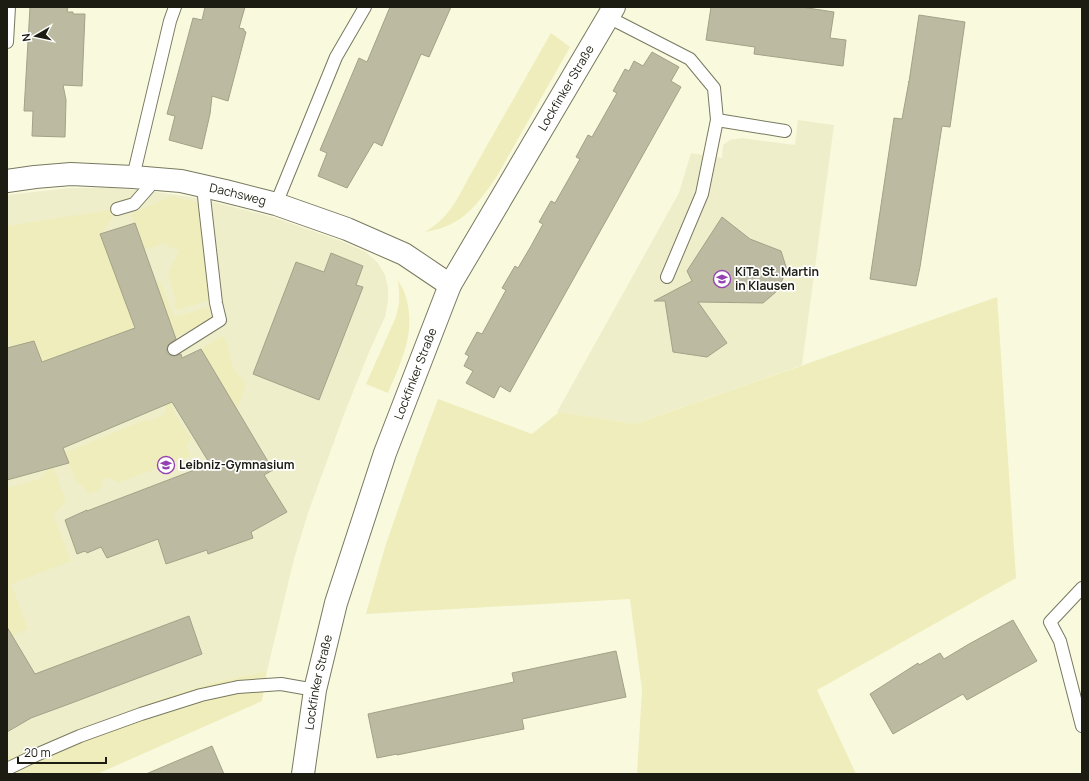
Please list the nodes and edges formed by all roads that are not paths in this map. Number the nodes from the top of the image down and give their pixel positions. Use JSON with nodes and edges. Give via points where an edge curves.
{"nodes":[{"id":1,"x":9,"y":7,"type":"edge"},
{"id":2,"x":175,"y":7,"type":"edge"},
{"id":3,"x":365,"y":7,"type":"edge"},
{"id":4,"x":611,"y":12,"type":"edge"},
{"id":5,"x":7,"y":42,"type":"edge"},
{"id":6,"x":717,"y":120,"type":"junction"},
{"id":7,"x":785,"y":131,"type":"dead end"},
{"id":8,"x":133,"y":177,"type":"junction"},
{"id":9,"x":156,"y":179,"type":"junction"},
{"id":10,"x":7,"y":181,"type":"edge"},
{"id":11,"x":204,"y":186,"type":"junction"},
{"id":12,"x":276,"y":204,"type":"junction"},
{"id":13,"x":117,"y":209,"type":"dead end"},
{"id":14,"x":667,"y":277,"type":"dead end"},
{"id":15,"x":450,"y":285,"type":"junction"},
{"id":16,"x":174,"y":350,"type":"dead end"},
{"id":17,"x":1082,"y":588,"type":"edge"},
{"id":18,"x":315,"y":690,"type":"junction"},
{"id":19,"x":1082,"y":726,"type":"edge"},
{"id":20,"x":7,"y":769,"type":"edge"},
{"id":21,"x":303,"y":774,"type":"edge"}],
"edges":[{"from":1,"to":5,"type":"lane"},
{"from":2,"to":8,"type":"lane"},
{"from":3,"to":12,"type":"lane","via":[[336,57]]},
{"from":4,"to":6,"type":"lane","via":[[690,59],[714,88]]},
{"from":4,"to":15,"type":"street","name":"Lockfinker Straße"},
{"from":6,"to":7,"type":"lane"},
{"from":6,"to":14,"type":"lane","via":[[702,194]]},
{"from":8,"to":9,"type":"street","name":"Dachsweg"},
{"from":8,"to":10,"type":"street","name":"Dachsweg","via":[[71,174]]},
{"from":9,"to":11,"type":"street","name":"Dachsweg"},
{"from":9,"to":13,"type":"lane","via":[[134,204]]},
{"from":11,"to":12,"type":"street","name":"Dachsweg"},
{"from":11,"to":16,"type":"lane","via":[[220,320]]},
{"from":12,"to":15,"type":"street","name":"Dachsweg","via":[[347,228],[404,254]]},
{"from":15,"to":18,"type":"street","name":"Lockfinker Straße","via":[[377,474],[336,603]]},
{"from":17,"to":19,"type":"lane","via":[[1050,622],[1060,641]]},
{"from":18,"to":20,"type":"lane","via":[[281,684],[238,687],[201,695],[80,736]]},
{"from":18,"to":21,"type":"street","name":"Lockfinker Straße"}]}
